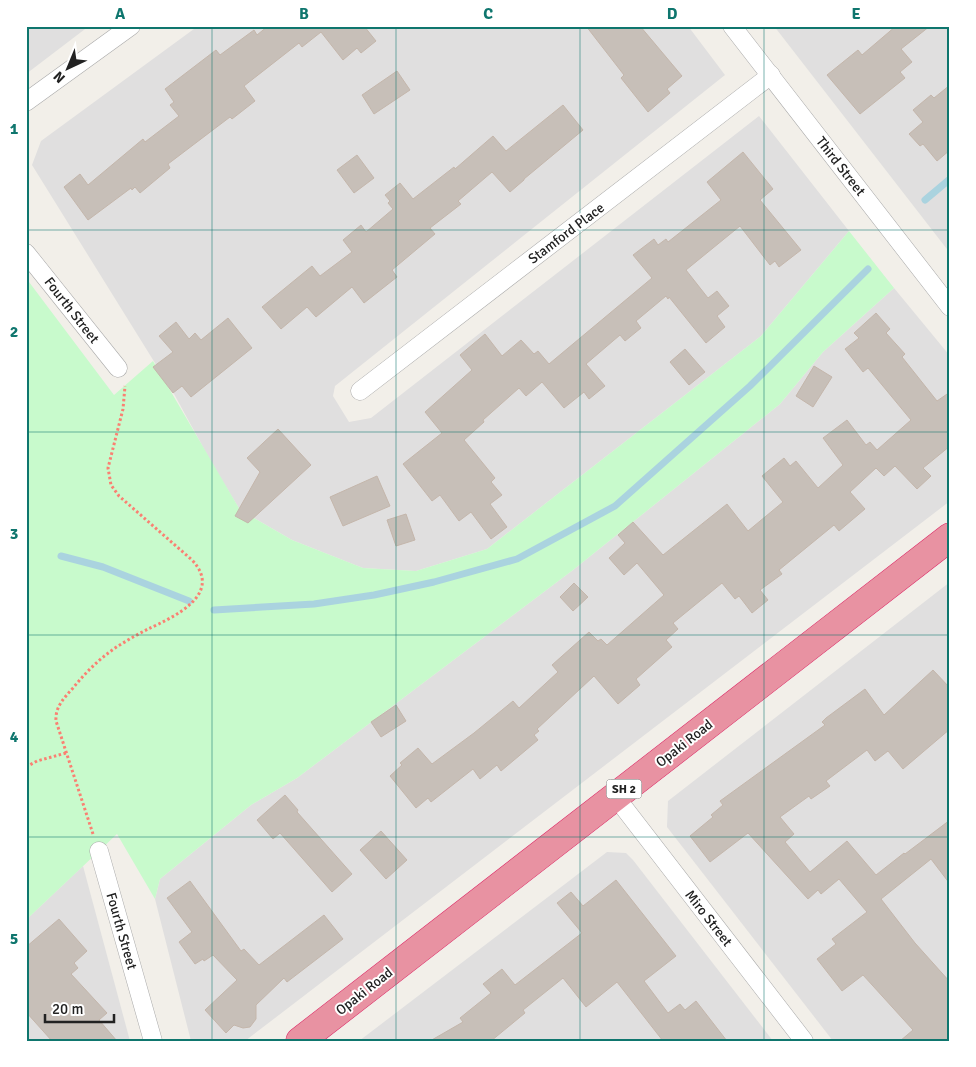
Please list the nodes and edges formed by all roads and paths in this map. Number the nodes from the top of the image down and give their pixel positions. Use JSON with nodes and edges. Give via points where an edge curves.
{"nodes":[{"id":1,"x":131,"y":26,"type":"edge"},
{"id":2,"x":732,"y":26,"type":"edge"},
{"id":3,"x":772,"y":76,"type":"junction"},
{"id":4,"x":26,"y":102,"type":"edge"},
{"id":5,"x":26,"y":253,"type":"edge"},
{"id":6,"x":950,"y":307,"type":"edge"},
{"id":7,"x":118,"y":368,"type":"joint"},
{"id":8,"x":360,"y":391,"type":"dead end"},
{"id":9,"x":950,"y":538,"type":"edge"},
{"id":10,"x":66,"y":753,"type":"junction"},
{"id":11,"x":26,"y":767,"type":"edge"},
{"id":12,"x":615,"y":796,"type":"junction"},
{"id":13,"x":99,"y":851,"type":"joint"},
{"id":14,"x":153,"y":1041,"type":"edge"},
{"id":15,"x":300,"y":1041,"type":"edge"},
{"id":16,"x":804,"y":1041,"type":"edge"}],
"edges":[{"from":1,"to":4,"type":"street"},
{"from":2,"to":3,"type":"street","name":"Third Street"},
{"from":3,"to":6,"type":"street","name":"Third Street"},
{"from":3,"to":8,"type":"street","name":"Stamford Place"},
{"from":5,"to":7,"type":"street","name":"Fourth Street"},
{"from":7,"to":10,"type":"path","via":[[126,388],[108,468],[111,485],[119,496],[198,566],[202,580],[199,594],[187,609],[117,647],[89,669],[59,704],[56,713]]},
{"from":9,"to":12,"type":"highway","name":"Opaki Road","number":"SH 2"},
{"from":10,"to":11,"type":"path"},
{"from":10,"to":13,"type":"path"},
{"from":12,"to":15,"type":"highway","name":"Opaki Road","number":"SH 2"},
{"from":12,"to":16,"type":"street","name":"Miro Street"},
{"from":13,"to":14,"type":"street","name":"Fourth Street"}]}
